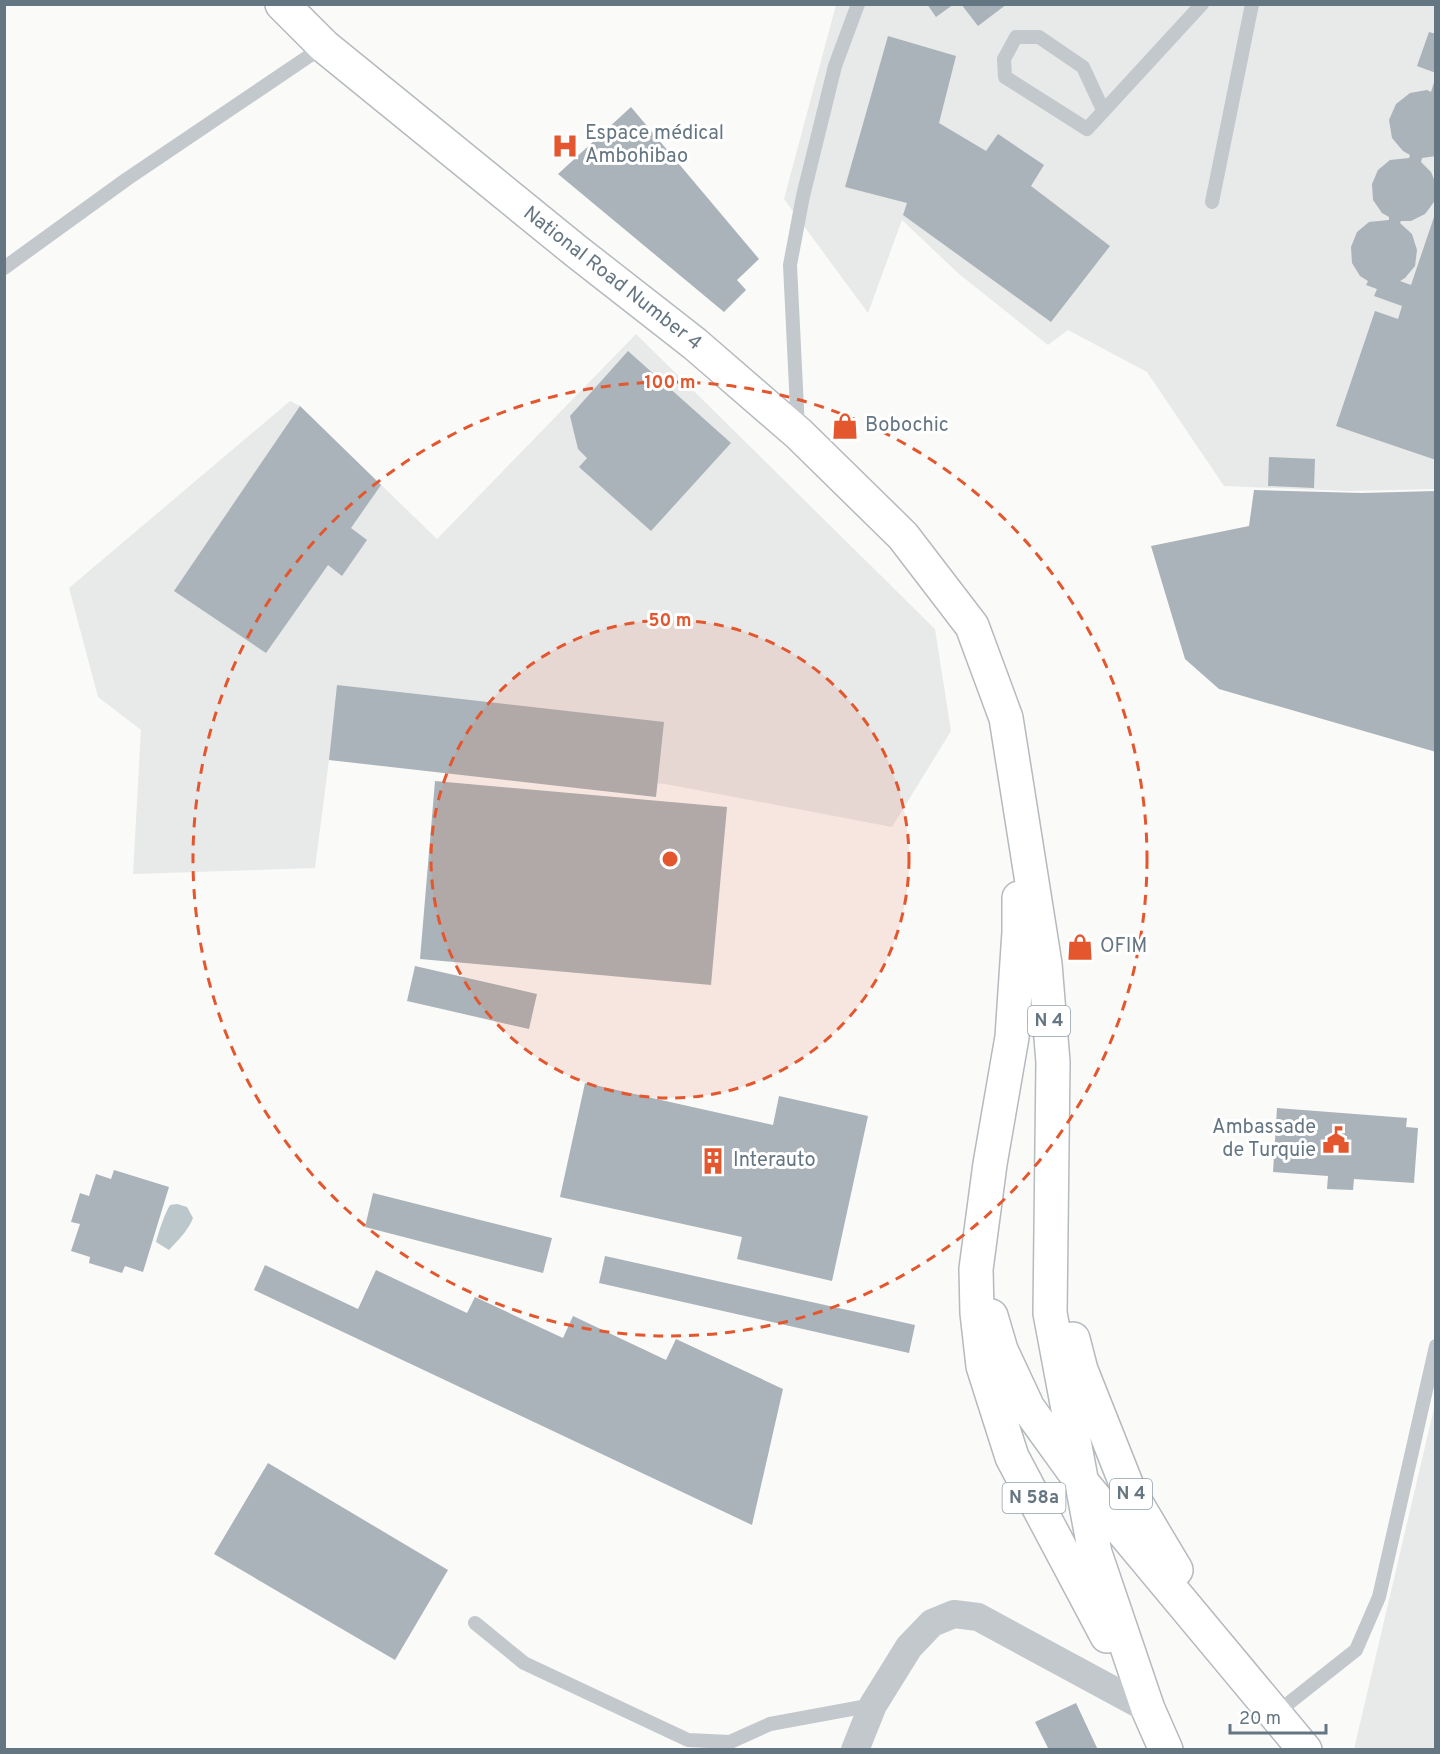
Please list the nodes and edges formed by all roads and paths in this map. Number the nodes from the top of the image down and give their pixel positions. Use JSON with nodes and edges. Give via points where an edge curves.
{"nodes":[{"id":1,"x":282,"y":4,"type":"edge"},
{"id":2,"x":858,"y":4,"type":"edge"},
{"id":3,"x":1202,"y":4,"type":"edge"},
{"id":4,"x":1252,"y":4,"type":"edge"},
{"id":5,"x":324,"y":46,"type":"junction"},
{"id":6,"x":1103,"y":110,"type":"junction"},
{"id":7,"x":1212,"y":202,"type":"dead end"},
{"id":8,"x":4,"y":268,"type":"edge"},
{"id":9,"x":799,"y":434,"type":"junction"},
{"id":10,"x":1019,"y":800,"type":"junction"},
{"id":11,"x":1050,"y":1244,"type":"junction"},
{"id":12,"x":976,"y":1269,"type":"junction"},
{"id":13,"x":1436,"y":1346,"type":"edge"},
{"id":14,"x":1080,"y":1480,"type":"junction"},
{"id":15,"x":475,"y":1623,"type":"dead end"},
{"id":16,"x":873,"y":1705,"type":"junction"},
{"id":17,"x":1148,"y":1709,"type":"junction"},
{"id":18,"x":1275,"y":1714,"type":"junction"},
{"id":19,"x":855,"y":1749,"type":"edge"},
{"id":20,"x":1166,"y":1749,"type":"edge"},
{"id":21,"x":1305,"y":1749,"type":"edge"}],
"edges":[{"from":1,"to":5,"type":"main road","name":"National Road Number 4","number":"N 4"},
{"from":2,"to":9,"type":"lane","via":[[835,66],[802,196],[790,265]]},
{"from":3,"to":6,"type":"lane"},
{"from":4,"to":7,"type":"lane"},
{"from":5,"to":8,"type":"lane","via":[[127,179]]},
{"from":5,"to":9,"type":"main road","name":"National Road Number 4","number":"N 4","via":[[695,344]]},
{"from":6,"to":6,"type":"lane","via":[[1087,129],[1005,77],[1004,59],[1016,37],[1039,37],[1083,67]]},
{"from":9,"to":10,"type":"main road","name":"National Road Number 4","number":"N 4","via":[[903,536],[972,626],[1006,718]]},
{"from":10,"to":11,"type":"main road","number":"N 4","via":[[1045,964],[1053,1062]]},
{"from":10,"to":12,"type":"main road","number":"N 4","via":[[1019,932],[1012,1038]]},
{"from":11,"to":14,"type":"main road","via":[[1050,1313]]},
{"from":11,"to":18,"type":"main road","number":"N 4","via":[[1081,1370],[1129,1491],[1173,1565]]},
{"from":12,"to":14,"type":"main road","number":"N 4","via":[[1001,1350],[1028,1408]]},
{"from":12,"to":17,"type":"main road","number":"N 58a","via":[[983,1366],[1012,1457]]},
{"from":13,"to":18,"type":"lane","via":[[1379,1597],[1356,1650]]},
{"from":14,"to":17,"type":"main road","number":"N 58a","via":[[1095,1553]]},
{"from":14,"to":18,"type":"main road","number":"N 4"},
{"from":15,"to":16,"type":"lane","via":[[524,1662],[688,1740],[730,1742],[770,1724]]},
{"from":16,"to":17,"type":"street","via":[[909,1647],[932,1623],[954,1614],[978,1617]]},
{"from":16,"to":19,"type":"street"},
{"from":17,"to":20,"type":"main road","number":"N 58a"},
{"from":18,"to":21,"type":"main road","number":"N 4"}]}
